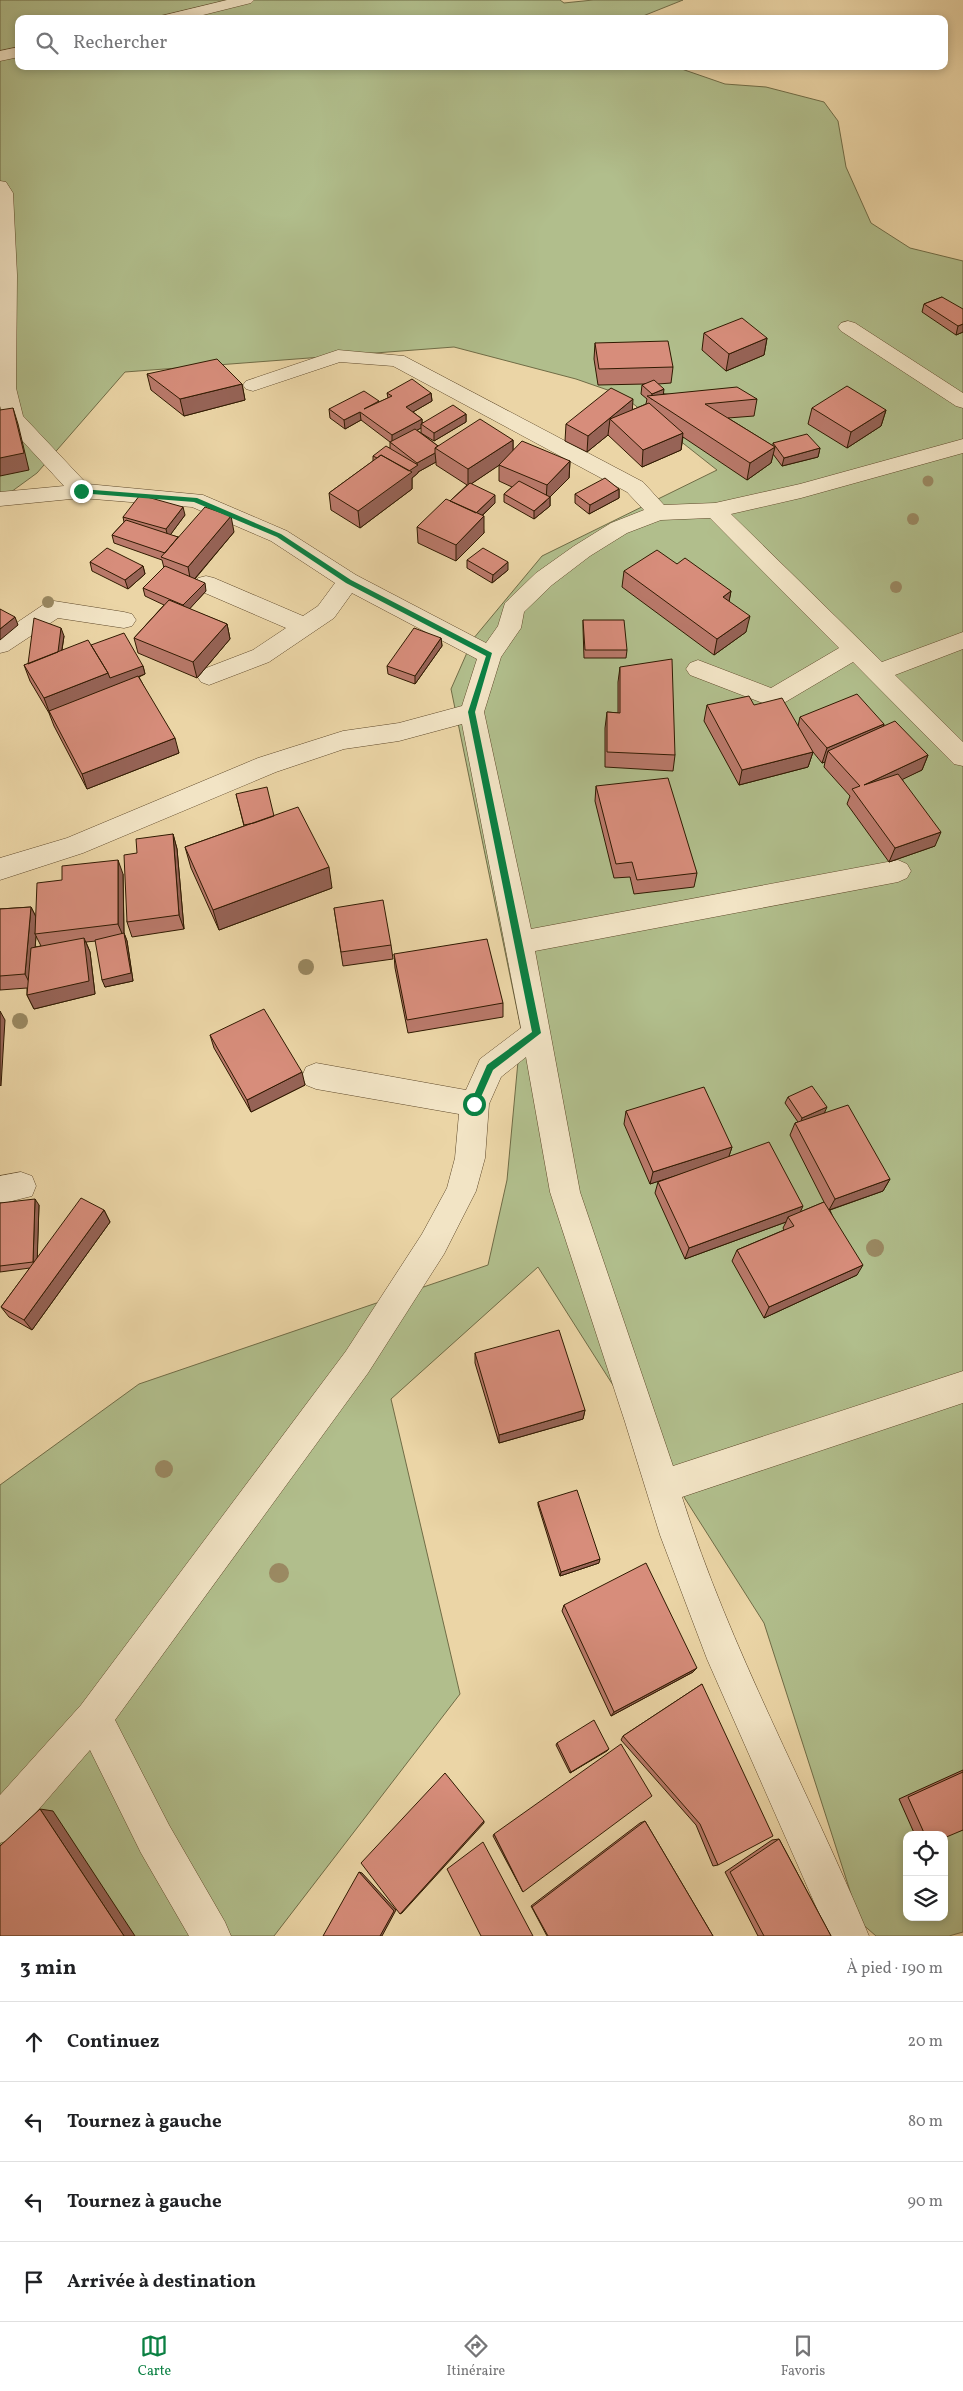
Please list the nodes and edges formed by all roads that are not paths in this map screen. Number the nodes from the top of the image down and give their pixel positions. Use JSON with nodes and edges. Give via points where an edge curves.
{"nodes":[{"id":1,"x":246,"y":0,"type":"edge"},
{"id":2,"x":184,"y":15,"type":"edge"},
{"id":3,"x":15,"y":53,"type":"edge"},
{"id":4,"x":0,"y":56,"type":"edge"},
{"id":5,"x":0,"y":186,"type":"edge"},
{"id":6,"x":848,"y":327,"type":"dead end"},
{"id":7,"x":253,"y":385,"type":"dead end"},
{"id":8,"x":963,"y":402,"type":"edge"},
{"id":9,"x":963,"y":446,"type":"edge"},
{"id":10,"x":81,"y":491,"type":"junction"},
{"id":11,"x":0,"y":499,"type":"edge"},
{"id":12,"x":716,"y":510,"type":"junction"},
{"id":13,"x":659,"y":513,"type":"junction"},
{"id":14,"x":348,"y":581,"type":"junction"},
{"id":15,"x":206,"y":584,"type":"edge"},
{"id":16,"x":124,"y":620,"type":"dead end"},
{"id":17,"x":304,"y":626,"type":"junction"},
{"id":18,"x":963,"y":640,"type":"edge"},
{"id":19,"x":0,"y":645,"type":"edge"},
{"id":20,"x":856,"y":649,"type":"junction"},
{"id":21,"x":490,"y":655,"type":"junction"},
{"id":22,"x":698,"y":669,"type":"dead end"},
{"id":23,"x":879,"y":672,"type":"junction"},
{"id":24,"x":209,"y":676,"type":"dead end"},
{"id":25,"x":472,"y":712,"type":"junction"},
{"id":26,"x":963,"y":757,"type":"edge"},
{"id":27,"x":0,"y":868,"type":"edge"},
{"id":28,"x":898,"y":870,"type":"dead end"},
{"id":29,"x":520,"y":942,"type":"junction"},
{"id":30,"x":537,"y":1033,"type":"junction"},
{"id":31,"x":316,"y":1076,"type":"dead end"},
{"id":32,"x":474,"y":1104,"type":"junction"},
{"id":33,"x":963,"y":1387,"type":"edge"},
{"id":34,"x":662,"y":1488,"type":"junction"},
{"id":35,"x":94,"y":1718,"type":"junction"},
{"id":36,"x":0,"y":1824,"type":"edge"},
{"id":37,"x":211,"y":1936,"type":"edge"},
{"id":38,"x":849,"y":1936,"type":"edge"}],
"edges":[{"from":1,"to":2,"type":"street"},
{"from":3,"to":4,"type":"street"},
{"from":5,"to":10,"type":"street","via":[[4,193],[8,275],[6,388],[13,418]]},
{"from":6,"to":8,"type":"street"},
{"from":7,"to":13,"type":"street","via":[[338,356],[397,360],[635,487]]},
{"from":9,"to":12,"type":"street","via":[[801,491]]},
{"from":10,"to":11,"type":"street"},
{"from":10,"to":14,"type":"street","via":[[195,500],[279,536]]},
{"from":12,"to":13,"type":"street"},
{"from":12,"to":20,"type":"street"},
{"from":13,"to":21,"type":"street","via":[[619,528],[544,580],[513,609],[510,628]]},
{"from":14,"to":17,"type":"street","via":[[326,612]]},
{"from":14,"to":21,"type":"street"},
{"from":15,"to":17,"type":"street"},
{"from":16,"to":19,"type":"street","via":[[54,609]]},
{"from":17,"to":24,"type":"street","via":[[261,656]]},
{"from":18,"to":23,"type":"street"},
{"from":20,"to":22,"type":"street","via":[[772,698]]},
{"from":20,"to":23,"type":"street"},
{"from":21,"to":25,"type":"street"},
{"from":23,"to":26,"type":"street"},
{"from":25,"to":27,"type":"street","via":[[399,732],[343,740],[267,766],[74,846]]},
{"from":25,"to":29,"type":"street"},
{"from":28,"to":29,"type":"street","via":[[555,938]]},
{"from":29,"to":30,"type":"street"},
{"from":30,"to":32,"type":"street","via":[[490,1068]]},
{"from":30,"to":34,"type":"street","via":[[565,1192]]},
{"from":31,"to":32,"type":"street"},
{"from":32,"to":35,"type":"street","via":[[470,1158],[461,1191],[433,1244],[356,1362]]},
{"from":33,"to":34,"type":"street"},
{"from":34,"to":38,"type":"street","via":[[720,1646]]},
{"from":35,"to":36,"type":"street"},
{"from":35,"to":37,"type":"street","via":[[155,1839]]}]}
